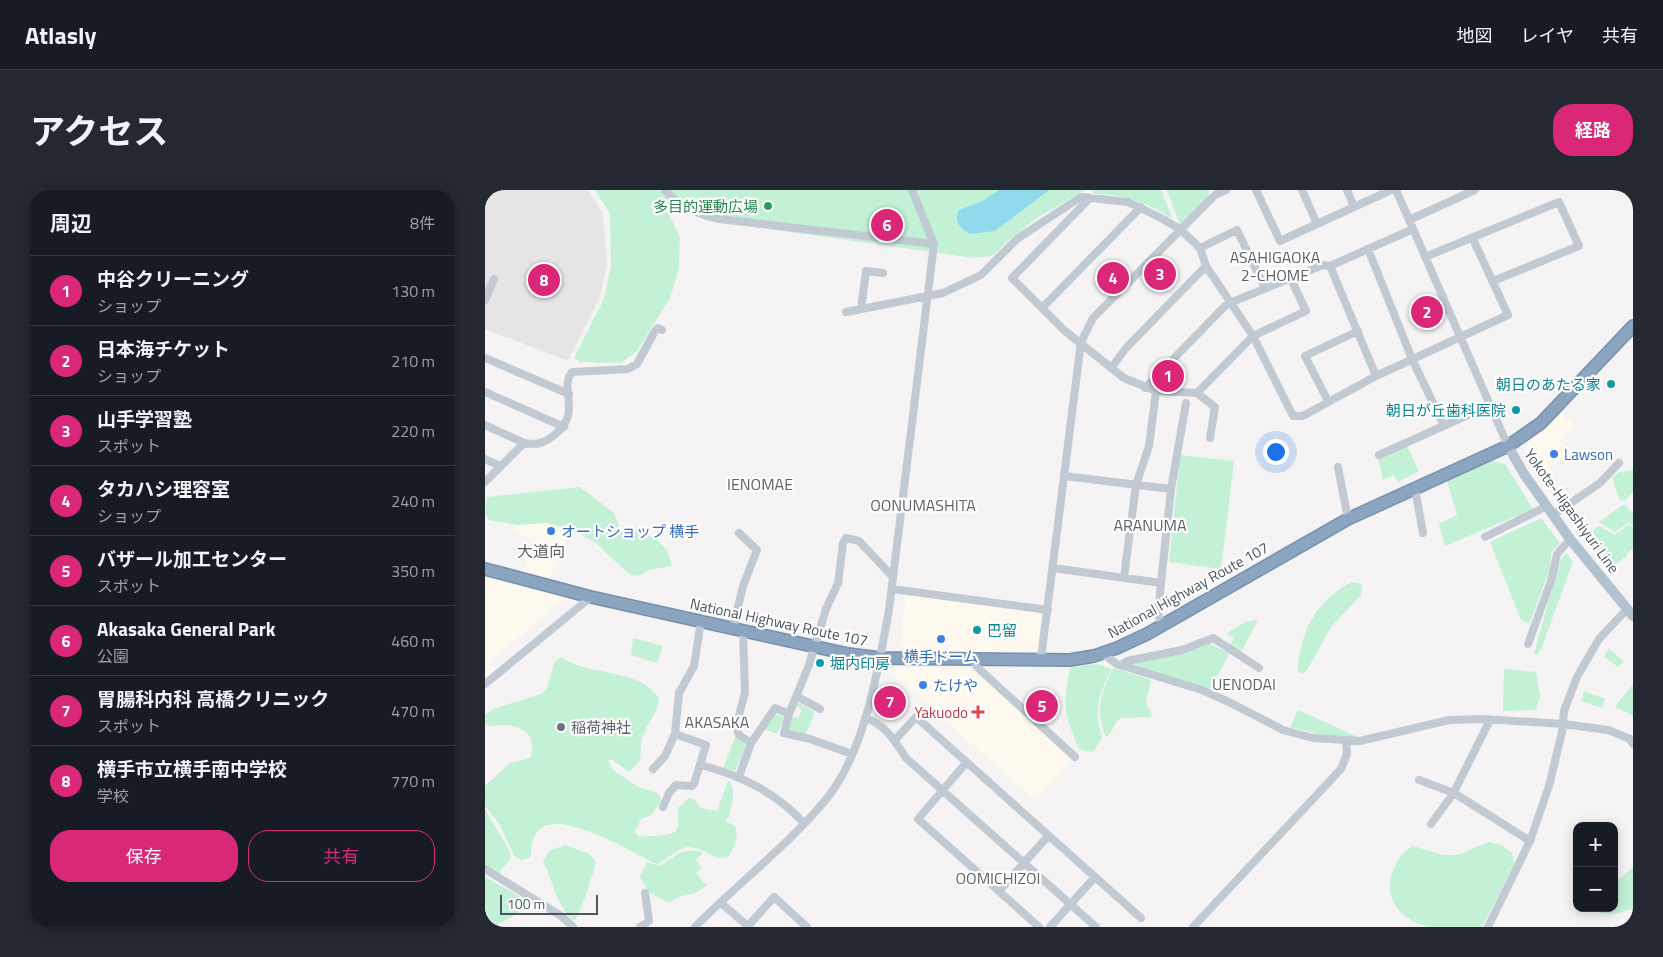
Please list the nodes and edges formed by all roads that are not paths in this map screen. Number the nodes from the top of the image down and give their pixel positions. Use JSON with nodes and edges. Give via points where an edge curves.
{"nodes":[{"id":1,"x":665,"y":190,"type":"edge"},
{"id":2,"x":912,"y":190,"type":"edge"},
{"id":3,"x":1226,"y":190,"type":"edge"},
{"id":4,"x":1256,"y":190,"type":"edge"},
{"id":5,"x":1302,"y":190,"type":"edge"},
{"id":6,"x":1347,"y":190,"type":"edge"},
{"id":7,"x":1391,"y":190,"type":"edge"},
{"id":8,"x":1396,"y":190,"type":"edge"},
{"id":9,"x":1475,"y":190,"type":"edge"},
{"id":10,"x":1214,"y":193,"type":"edge"},
{"id":11,"x":1456,"y":194,"type":"edge"},
{"id":12,"x":1090,"y":198,"type":"junction"},
{"id":13,"x":1141,"y":207,"type":"junction"},
{"id":14,"x":1355,"y":207,"type":"junction"},
{"id":15,"x":1409,"y":220,"type":"junction"},
{"id":16,"x":1317,"y":224,"type":"junction"},
{"id":17,"x":1413,"y":229,"type":"junction"},
{"id":18,"x":1181,"y":230,"type":"junction"},
{"id":19,"x":1473,"y":238,"type":"junction"},
{"id":20,"x":934,"y":244,"type":"junction"},
{"id":21,"x":1200,"y":248,"type":"junction"},
{"id":22,"x":1368,"y":249,"type":"junction"},
{"id":23,"x":1425,"y":257,"type":"junction"},
{"id":24,"x":1205,"y":266,"type":"junction"},
{"id":25,"x":1329,"y":266,"type":"junction"},
{"id":26,"x":883,"y":273,"type":"dead end"},
{"id":27,"x":494,"y":279,"type":"dead end"},
{"id":28,"x":1291,"y":279,"type":"junction"},
{"id":29,"x":1493,"y":281,"type":"junction"},
{"id":30,"x":1265,"y":288,"type":"junction"},
{"id":31,"x":928,"y":295,"type":"junction"},
{"id":32,"x":485,"y":300,"type":"edge"},
{"id":33,"x":1232,"y":302,"type":"junction"},
{"id":34,"x":1042,"y":308,"type":"junction"},
{"id":35,"x":861,"y":309,"type":"junction"},
{"id":36,"x":846,"y":312,"type":"dead end"},
{"id":37,"x":1633,"y":326,"type":"edge"},
{"id":38,"x":662,"y":330,"type":"dead end"},
{"id":39,"x":1358,"y":331,"type":"junction"},
{"id":40,"x":1253,"y":336,"type":"junction"},
{"id":41,"x":1461,"y":337,"type":"junction"},
{"id":42,"x":1081,"y":342,"type":"junction"},
{"id":43,"x":485,"y":358,"type":"edge"},
{"id":44,"x":1412,"y":359,"type":"junction"},
{"id":45,"x":1112,"y":367,"type":"junction"},
{"id":46,"x":1376,"y":376,"type":"junction"},
{"id":47,"x":1145,"y":388,"type":"junction"},
{"id":48,"x":1156,"y":391,"type":"junction"},
{"id":49,"x":485,"y":392,"type":"edge"},
{"id":50,"x":1197,"y":393,"type":"junction"},
{"id":51,"x":569,"y":394,"type":"junction"},
{"id":52,"x":1328,"y":401,"type":"junction"},
{"id":53,"x":1186,"y":403,"type":"dead end"},
{"id":54,"x":1490,"y":405,"type":"junction"},
{"id":55,"x":485,"y":425,"type":"edge"},
{"id":56,"x":1444,"y":426,"type":"junction"},
{"id":57,"x":564,"y":427,"type":"junction"},
{"id":58,"x":1209,"y":438,"type":"dead end"},
{"id":59,"x":524,"y":443,"type":"junction"},
{"id":60,"x":1508,"y":446,"type":"junction"},
{"id":61,"x":1379,"y":455,"type":"dead end"},
{"id":62,"x":485,"y":459,"type":"edge"},
{"id":63,"x":1619,"y":463,"type":"dead end"},
{"id":64,"x":500,"y":466,"type":"junction"},
{"id":65,"x":1338,"y":467,"type":"dead end"},
{"id":66,"x":1064,"y":476,"type":"junction"},
{"id":67,"x":485,"y":482,"type":"edge"},
{"id":68,"x":1136,"y":485,"type":"junction"},
{"id":69,"x":1171,"y":489,"type":"junction"},
{"id":70,"x":1415,"y":489,"type":"junction"},
{"id":71,"x":1550,"y":511,"type":"junction"},
{"id":72,"x":1348,"y":520,"type":"junction"},
{"id":73,"x":739,"y":533,"type":"dead end"},
{"id":74,"x":1423,"y":533,"type":"dead end"},
{"id":75,"x":1485,"y":537,"type":"dead end"},
{"id":76,"x":1570,"y":539,"type":"junction"},
{"id":77,"x":1053,"y":568,"type":"junction"},
{"id":78,"x":485,"y":569,"type":"edge"},
{"id":79,"x":893,"y":577,"type":"junction"},
{"id":80,"x":1124,"y":577,"type":"junction"},
{"id":81,"x":1161,"y":583,"type":"junction"},
{"id":82,"x":892,"y":590,"type":"junction"},
{"id":83,"x":591,"y":597,"type":"junction"},
{"id":84,"x":1048,"y":610,"type":"junction"},
{"id":85,"x":1630,"y":612,"type":"edge"},
{"id":86,"x":701,"y":621,"type":"junction"},
{"id":87,"x":1162,"y":625,"type":"junction"},
{"id":88,"x":738,"y":630,"type":"junction"},
{"id":89,"x":1528,"y":644,"type":"dead end"},
{"id":90,"x":814,"y":647,"type":"junction"},
{"id":91,"x":1103,"y":654,"type":"junction"},
{"id":92,"x":881,"y":658,"type":"junction"},
{"id":93,"x":1041,"y":658,"type":"junction"},
{"id":94,"x":973,"y":660,"type":"junction"},
{"id":95,"x":1121,"y":665,"type":"junction"},
{"id":96,"x":1259,"y":668,"type":"dead end"},
{"id":97,"x":485,"y":684,"type":"edge"},
{"id":98,"x":798,"y":697,"type":"junction"},
{"id":99,"x":820,"y":709,"type":"dead end"},
{"id":100,"x":789,"y":714,"type":"junction"},
{"id":101,"x":865,"y":718,"type":"junction"},
{"id":102,"x":1490,"y":720,"type":"junction"},
{"id":103,"x":1563,"y":724,"type":"junction"},
{"id":104,"x":675,"y":734,"type":"junction"},
{"id":105,"x":895,"y":740,"type":"junction"},
{"id":106,"x":1345,"y":742,"type":"junction"},
{"id":107,"x":751,"y":743,"type":"junction"},
{"id":108,"x":1633,"y":744,"type":"edge"},
{"id":109,"x":852,"y":754,"type":"junction"},
{"id":110,"x":1075,"y":757,"type":"dead end"},
{"id":111,"x":967,"y":763,"type":"junction"},
{"id":112,"x":701,"y":765,"type":"junction"},
{"id":113,"x":653,"y":769,"type":"dead end"},
{"id":114,"x":739,"y":777,"type":"junction"},
{"id":115,"x":1419,"y":780,"type":"dead end"},
{"id":116,"x":942,"y":791,"type":"junction"},
{"id":117,"x":1454,"y":793,"type":"junction"},
{"id":118,"x":663,"y":807,"type":"dead end"},
{"id":119,"x":803,"y":822,"type":"junction"},
{"id":120,"x":1431,"y":824,"type":"dead end"},
{"id":121,"x":1049,"y":836,"type":"junction"},
{"id":122,"x":1530,"y":841,"type":"junction"},
{"id":123,"x":1024,"y":863,"type":"junction"},
{"id":124,"x":485,"y":869,"type":"edge"},
{"id":125,"x":1095,"y":877,"type":"junction"},
{"id":126,"x":999,"y":891,"type":"junction"},
{"id":127,"x":645,"y":893,"type":"dead end"},
{"id":128,"x":721,"y":903,"type":"junction"},
{"id":129,"x":1071,"y":905,"type":"junction"},
{"id":130,"x":1141,"y":918,"type":"dead end"},
{"id":131,"x":749,"y":926,"type":"edge"},
{"id":132,"x":573,"y":927,"type":"edge"},
{"id":133,"x":640,"y":927,"type":"edge"},
{"id":134,"x":695,"y":927,"type":"edge"},
{"id":135,"x":807,"y":927,"type":"edge"},
{"id":136,"x":1039,"y":927,"type":"edge"},
{"id":137,"x":1050,"y":927,"type":"edge"},
{"id":138,"x":1096,"y":927,"type":"edge"},
{"id":139,"x":1193,"y":927,"type":"edge"},
{"id":140,"x":1488,"y":927,"type":"edge"}],
"edges":[{"from":1,"to":20,"type":"street","via":[[673,200],[689,210],[719,219]]},
{"from":2,"to":20,"type":"street"},
{"from":3,"to":10,"type":"street"},
{"from":4,"to":16,"type":"street","via":[[1280,241]]},
{"from":5,"to":16,"type":"street"},
{"from":6,"to":14,"type":"street"},
{"from":7,"to":14,"type":"street"},
{"from":8,"to":15,"type":"street"},
{"from":9,"to":11,"type":"street"},
{"from":10,"to":18,"type":"street"},
{"from":11,"to":15,"type":"street"},
{"from":12,"to":13,"type":"street","via":[[1128,202]]},
{"from":12,"to":31,"type":"street","via":[[1081,197],[1017,238],[981,276],[943,293]]},
{"from":12,"to":34,"type":"street","via":[[1012,278]]},
{"from":13,"to":18,"type":"street"},
{"from":13,"to":34,"type":"street"},
{"from":14,"to":16,"type":"street"},
{"from":15,"to":17,"type":"street"},
{"from":17,"to":22,"type":"street"},
{"from":17,"to":23,"type":"street"},
{"from":18,"to":21,"type":"street"},
{"from":18,"to":42,"type":"street","via":[[1093,318]]},
{"from":19,"to":23,"type":"street"},
{"from":19,"to":29,"type":"street"},
{"from":19,"to":29,"type":"street","via":[[1559,202],[1579,246]]},
{"from":20,"to":31,"type":"street"},
{"from":21,"to":24,"type":"street"},
{"from":21,"to":30,"type":"street","via":[[1237,230]]},
{"from":22,"to":25,"type":"street"},
{"from":22,"to":44,"type":"street"},
{"from":23,"to":41,"type":"street"},
{"from":24,"to":33,"type":"street"},
{"from":24,"to":45,"type":"street","via":[[1126,348]]},
{"from":25,"to":28,"type":"street","via":[[1323,265]]},
{"from":25,"to":39,"type":"street"},
{"from":26,"to":35,"type":"street","via":[[866,271]]},
{"from":27,"to":32,"type":"street"},
{"from":28,"to":30,"type":"street"},
{"from":28,"to":40,"type":"street","via":[[1306,311]]},
{"from":29,"to":41,"type":"street","via":[[1508,315]]},
{"from":30,"to":33,"type":"street"},
{"from":31,"to":35,"type":"street"},
{"from":31,"to":79,"type":"street"},
{"from":33,"to":40,"type":"street"},
{"from":33,"to":47,"type":"street"},
{"from":34,"to":42,"type":"street","via":[[1065,332]]},
{"from":35,"to":36,"type":"street"},
{"from":37,"to":60,"type":"highway","name":"National Highway Route 107","via":[[1541,423]]},
{"from":38,"to":51,"type":"street","via":[[658,328],[637,364],[628,369],[572,372]]},
{"from":39,"to":46,"type":"street"},
{"from":39,"to":52,"type":"street","via":[[1305,356]]},
{"from":40,"to":50,"type":"street"},
{"from":40,"to":52,"type":"street","via":[[1293,416],[1303,416]]},
{"from":41,"to":44,"type":"street"},
{"from":41,"to":54,"type":"street"},
{"from":42,"to":45,"type":"street"},
{"from":42,"to":66,"type":"street"},
{"from":43,"to":51,"type":"street"},
{"from":44,"to":46,"type":"street"},
{"from":44,"to":56,"type":"street"},
{"from":45,"to":47,"type":"street","via":[[1124,378]]},
{"from":46,"to":52,"type":"street"},
{"from":47,"to":48,"type":"street"},
{"from":48,"to":50,"type":"street"},
{"from":48,"to":68,"type":"street","via":[[1149,446]]},
{"from":49,"to":57,"type":"street"},
{"from":50,"to":58,"type":"street","via":[[1215,407]]},
{"from":51,"to":57,"type":"street","via":[[569,418]]},
{"from":53,"to":69,"type":"street"},
{"from":54,"to":56,"type":"street"},
{"from":54,"to":60,"type":"street"},
{"from":55,"to":59,"type":"street"},
{"from":56,"to":61,"type":"street"},
{"from":57,"to":59,"type":"street","via":[[536,445]]},
{"from":59,"to":64,"type":"street"},
{"from":60,"to":70,"type":"highway","name":"National Highway Route 107"},
{"from":60,"to":71,"type":"main road","name":"Yokote-Higashiyuri Line"},
{"from":62,"to":64,"type":"street"},
{"from":63,"to":71,"type":"street","via":[[1600,484]]},
{"from":64,"to":67,"type":"street"},
{"from":65,"to":72,"type":"street"},
{"from":66,"to":68,"type":"street"},
{"from":66,"to":77,"type":"street"},
{"from":68,"to":69,"type":"street"},
{"from":68,"to":80,"type":"street"},
{"from":69,"to":81,"type":"street"},
{"from":70,"to":72,"type":"highway","name":"National Highway Route 107"},
{"from":70,"to":74,"type":"street"},
{"from":71,"to":75,"type":"street"},
{"from":71,"to":76,"type":"main road","name":"Yokote-Higashiyuri Line"},
{"from":72,"to":87,"type":"highway","name":"National Highway Route 107"},
{"from":73,"to":88,"type":"street","via":[[757,550],[743,586]]},
{"from":76,"to":85,"type":"main road","name":"Yokote-Higashiyuri Line"},
{"from":76,"to":89,"type":"street","via":[[1557,554],[1551,581]]},
{"from":77,"to":80,"type":"street"},
{"from":77,"to":84,"type":"street"},
{"from":78,"to":83,"type":"highway","name":"National Highway Route 107"},
{"from":79,"to":82,"type":"street"},
{"from":79,"to":90,"type":"street","via":[[859,541],[846,538],[838,583]]},
{"from":80,"to":81,"type":"street"},
{"from":81,"to":87,"type":"street","via":[[1158,614]]},
{"from":82,"to":84,"type":"street"},
{"from":82,"to":92,"type":"street"},
{"from":83,"to":86,"type":"highway","name":"National Highway Route 107"},
{"from":83,"to":97,"type":"street"},
{"from":84,"to":93,"type":"street"},
{"from":85,"to":103,"type":"street","via":[[1599,639],[1587,658],[1564,711]]},
{"from":86,"to":88,"type":"highway","name":"National Highway Route 107"},
{"from":86,"to":104,"type":"street","via":[[694,666],[679,692]]},
{"from":87,"to":91,"type":"highway","name":"National Highway Route 107"},
{"from":88,"to":90,"type":"highway","name":"National Highway Route 107"},
{"from":88,"to":107,"type":"street","via":[[745,694],[736,726],[739,735]]},
{"from":90,"to":92,"type":"highway","name":"National Highway Route 107"},
{"from":90,"to":98,"type":"street"},
{"from":91,"to":93,"type":"highway","name":"National Highway Route 107","via":[[1070,660]]},
{"from":91,"to":95,"type":"street"},
{"from":92,"to":94,"type":"highway","name":"National Highway Route 107"},
{"from":92,"to":101,"type":"street"},
{"from":93,"to":94,"type":"highway","name":"National Highway Route 107"},
{"from":94,"to":110,"type":"street"},
{"from":95,"to":96,"type":"street","via":[[1196,646],[1213,638]]},
{"from":95,"to":106,"type":"street","via":[[1229,702],[1283,730]]},
{"from":98,"to":99,"type":"street"},
{"from":98,"to":100,"type":"street"},
{"from":100,"to":107,"type":"street","via":[[775,708]]},
{"from":100,"to":109,"type":"street","via":[[784,733]]},
{"from":101,"to":105,"type":"street","via":[[874,721]]},
{"from":101,"to":109,"type":"street"},
{"from":102,"to":103,"type":"street"},
{"from":102,"to":106,"type":"street","via":[[1449,720]]},
{"from":102,"to":117,"type":"street"},
{"from":103,"to":108,"type":"street","via":[[1608,730],[1630,739]]},
{"from":103,"to":122,"type":"street","via":[[1549,786]]},
{"from":104,"to":112,"type":"street","via":[[706,744]]},
{"from":104,"to":113,"type":"street","via":[[665,756]]},
{"from":105,"to":111,"type":"street","via":[[916,718]]},
{"from":105,"to":116,"type":"street","via":[[906,758]]},
{"from":106,"to":139,"type":"street","via":[[1347,754],[1341,769]]},
{"from":107,"to":114,"type":"street"},
{"from":109,"to":119,"type":"street","via":[[828,796]]},
{"from":111,"to":116,"type":"street"},
{"from":111,"to":121,"type":"street"},
{"from":112,"to":114,"type":"street"},
{"from":112,"to":118,"type":"street","via":[[692,786],[676,785]]},
{"from":114,"to":119,"type":"street","via":[[786,804]]},
{"from":115,"to":117,"type":"street"},
{"from":116,"to":123,"type":"street"},
{"from":116,"to":126,"type":"street","via":[[918,818]]},
{"from":117,"to":120,"type":"street"},
{"from":117,"to":122,"type":"street"},
{"from":119,"to":128,"type":"street"},
{"from":121,"to":123,"type":"street"},
{"from":121,"to":125,"type":"street"},
{"from":122,"to":140,"type":"street"},
{"from":123,"to":126,"type":"street"},
{"from":123,"to":129,"type":"street"},
{"from":124,"to":132,"type":"street","via":[[561,916]]},
{"from":125,"to":129,"type":"street"},
{"from":125,"to":130,"type":"street"},
{"from":126,"to":136,"type":"street"},
{"from":127,"to":133,"type":"street","via":[[649,921]]},
{"from":128,"to":131,"type":"street"},
{"from":128,"to":134,"type":"street"},
{"from":129,"to":137,"type":"street"},
{"from":129,"to":138,"type":"street"},
{"from":131,"to":135,"type":"street","via":[[774,897]]}]}
